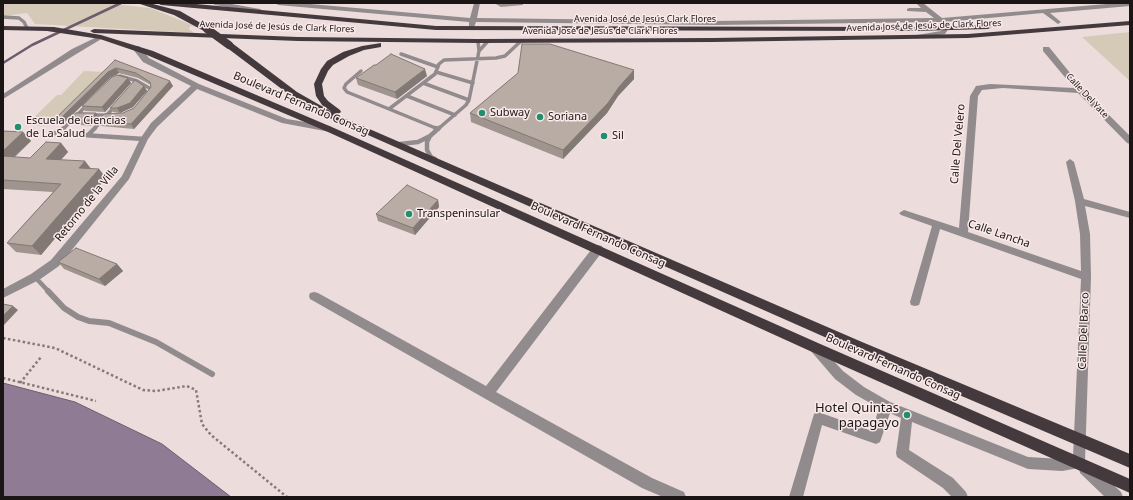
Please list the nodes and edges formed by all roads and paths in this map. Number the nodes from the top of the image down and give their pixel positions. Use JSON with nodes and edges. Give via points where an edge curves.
{"nodes":[{"id":1,"x":141,"y":3,"type":"edge"},
{"id":2,"x":161,"y":3,"type":"edge"},
{"id":3,"x":215,"y":3,"type":"edge"},
{"id":4,"x":278,"y":3,"type":"edge"},
{"id":5,"x":477,"y":3,"type":"edge"},
{"id":6,"x":919,"y":3,"type":"edge"},
{"id":7,"x":1130,"y":4,"type":"edge"},
{"id":8,"x":343,"y":6,"type":"edge"},
{"id":9,"x":908,"y":7,"type":"edge"},
{"id":10,"x":927,"y":10,"type":"junction"},
{"id":11,"x":1044,"y":11,"type":"junction"},
{"id":12,"x":268,"y":13,"type":"junction"},
{"id":13,"x":1130,"y":16,"type":"edge"},
{"id":14,"x":3,"y":17,"type":"edge"},
{"id":15,"x":473,"y":20,"type":"junction"},
{"id":16,"x":907,"y":20,"type":"junction"},
{"id":17,"x":941,"y":20,"type":"junction"},
{"id":18,"x":830,"y":21,"type":"junction"},
{"id":19,"x":1058,"y":22,"type":"junction"},
{"id":20,"x":1130,"y":23,"type":"edge"},
{"id":21,"x":981,"y":27,"type":"junction"},
{"id":22,"x":3,"y":28,"type":"edge"},
{"id":23,"x":27,"y":28,"type":"junction"},
{"id":24,"x":946,"y":28,"type":"junction"},
{"id":25,"x":472,"y":29,"type":"junction"},
{"id":26,"x":807,"y":29,"type":"junction"},
{"id":27,"x":528,"y":30,"type":"junction"},
{"id":28,"x":69,"y":31,"type":"junction"},
{"id":29,"x":968,"y":36,"type":"junction"},
{"id":30,"x":101,"y":37,"type":"junction"},
{"id":31,"x":907,"y":38,"type":"junction"},
{"id":32,"x":423,"y":40,"type":"junction"},
{"id":33,"x":478,"y":41,"type":"junction"},
{"id":34,"x":488,"y":41,"type":"junction"},
{"id":35,"x":521,"y":41,"type":"junction"},
{"id":36,"x":136,"y":48,"type":"junction"},
{"id":37,"x":1046,"y":49,"type":"dead end"},
{"id":38,"x":479,"y":51,"type":"junction"},
{"id":39,"x":400,"y":54,"type":"dead end"},
{"id":40,"x":478,"y":59,"type":"junction"},
{"id":41,"x":437,"y":70,"type":"junction"},
{"id":42,"x":361,"y":71,"type":"dead end"},
{"id":43,"x":137,"y":81,"type":"junction"},
{"id":44,"x":423,"y":83,"type":"junction"},
{"id":45,"x":473,"y":83,"type":"junction"},
{"id":46,"x":196,"y":86,"type":"junction"},
{"id":47,"x":132,"y":87,"type":"edge"},
{"id":48,"x":1080,"y":91,"type":"junction"},
{"id":49,"x":407,"y":96,"type":"junction"},
{"id":50,"x":3,"y":97,"type":"edge"},
{"id":51,"x":121,"y":98,"type":"edge"},
{"id":52,"x":469,"y":100,"type":"junction"},
{"id":53,"x":389,"y":109,"type":"junction"},
{"id":54,"x":78,"y":114,"type":"junction"},
{"id":55,"x":455,"y":115,"type":"junction"},
{"id":56,"x":106,"y":116,"type":"junction"},
{"id":57,"x":350,"y":123,"type":"junction"},
{"id":58,"x":438,"y":129,"type":"junction"},
{"id":59,"x":331,"y":130,"type":"junction"},
{"id":60,"x":52,"y":133,"type":"dead end"},
{"id":61,"x":58,"y":134,"type":"junction"},
{"id":62,"x":88,"y":135,"type":"junction"},
{"id":63,"x":430,"y":136,"type":"junction"},
{"id":64,"x":144,"y":139,"type":"junction"},
{"id":65,"x":1130,"y":141,"type":"edge"},
{"id":66,"x":400,"y":144,"type":"junction"},
{"id":67,"x":436,"y":160,"type":"junction"},
{"id":68,"x":1070,"y":162,"type":"dead end"},
{"id":69,"x":489,"y":184,"type":"junction"},
{"id":70,"x":478,"y":195,"type":"junction"},
{"id":71,"x":1080,"y":201,"type":"junction"},
{"id":72,"x":904,"y":213,"type":"dead end"},
{"id":73,"x":1130,"y":215,"type":"edge"},
{"id":74,"x":937,"y":224,"type":"junction"},
{"id":75,"x":963,"y":233,"type":"junction"},
{"id":76,"x":598,"y":249,"type":"junction"},
{"id":77,"x":35,"y":277,"type":"junction"},
{"id":78,"x":1086,"y":277,"type":"junction"},
{"id":79,"x":3,"y":294,"type":"edge"},
{"id":80,"x":314,"y":296,"type":"dead end"},
{"id":81,"x":915,"y":302,"type":"dead end"},
{"id":82,"x":3,"y":338,"type":"edge"},
{"id":83,"x":814,"y":346,"type":"junction"},
{"id":84,"x":41,"y":357,"type":"dead end"},
{"id":85,"x":212,"y":374,"type":"dead end"},
{"id":86,"x":3,"y":378,"type":"edge"},
{"id":87,"x":20,"y":383,"type":"junction"},
{"id":88,"x":488,"y":393,"type":"junction"},
{"id":89,"x":96,"y":401,"type":"dead end"},
{"id":90,"x":886,"y":406,"type":"junction"},
{"id":91,"x":908,"y":416,"type":"junction"},
{"id":92,"x":1080,"y":440,"type":"junction"},
{"id":93,"x":1079,"y":462,"type":"junction"},
{"id":94,"x":1130,"y":462,"type":"edge"},
{"id":95,"x":1130,"y":486,"type":"edge"},
{"id":96,"x":287,"y":497,"type":"edge"},
{"id":97,"x":679,"y":497,"type":"edge"},
{"id":98,"x":796,"y":497,"type":"edge"},
{"id":99,"x":961,"y":497,"type":"edge"},
{"id":100,"x":1116,"y":497,"type":"edge"}],
"edges":[{"from":1,"to":57,"type":"highway","name":"Boulevard Fernando Consag","bridge":true,"via":[[176,13],[207,29],[294,94],[328,114]]},
{"from":2,"to":12,"type":"highway","name":"Avenida José de Jesús Clark Flores"},
{"from":3,"to":12,"type":"street"},
{"from":4,"to":8,"type":"street"},
{"from":5,"to":15,"type":"street"},
{"from":6,"to":10,"type":"street"},
{"from":7,"to":11,"type":"street"},
{"from":8,"to":15,"type":"street","via":[[427,18]]},
{"from":9,"to":10,"type":"street"},
{"from":9,"to":16,"type":"street"},
{"from":10,"to":17,"type":"street"},
{"from":11,"to":17,"type":"street"},
{"from":11,"to":19,"type":"street"},
{"from":12,"to":25,"type":"highway","name":"Avenida José de Jesús Clark Flores"},
{"from":13,"to":19,"type":"highway","name":"Avenida José de Jesús Clark Flores"},
{"from":14,"to":23,"type":"lane","via":[[19,18]]},
{"from":15,"to":18,"type":"street","via":[[715,23]]},
{"from":15,"to":25,"type":"street"},
{"from":16,"to":17,"type":"street"},
{"from":16,"to":18,"type":"street"},
{"from":17,"to":24,"type":"street"},
{"from":18,"to":26,"type":"street"},
{"from":19,"to":21,"type":"highway","name":"Avenida José de Jesús Clark Flores"},
{"from":20,"to":29,"type":"highway","name":"Avenida José de Jesús de Clark Flores"},
{"from":21,"to":24,"type":"highway","name":"Avenida José de Jesús Clark Flores"},
{"from":21,"to":29,"type":"highway","via":[[970,29]]},
{"from":22,"to":23,"type":"highway","name":"Boulevard Fernando Consag"},
{"from":23,"to":28,"type":"highway","name":"Boulevard Fernando Consag"},
{"from":24,"to":26,"type":"highway","name":"Avenida José de Jesús Clark Flores"},
{"from":24,"to":31,"type":"street","via":[[943,33]]},
{"from":25,"to":27,"type":"highway","name":"Avenida José de Jesús Clark Flores"},
{"from":26,"to":27,"type":"highway","name":"Avenida José de Jesús Clark Flores"},
{"from":27,"to":33,"type":"highway","via":[[486,34]]},
{"from":28,"to":30,"type":"highway","name":"Boulevard Fernando Consag"},
{"from":28,"to":32,"type":"highway","name":"Avenida José de Jesús de Clark Flores","via":[[298,39]]},
{"from":29,"to":31,"type":"highway","name":"Avenida José de Jesús de Clark Flores"},
{"from":30,"to":36,"type":"highway","name":"Boulevard Fernando Consag"},
{"from":30,"to":50,"type":"street"},
{"from":31,"to":35,"type":"highway","name":"Avenida José de Jesús de Clark Flores"},
{"from":32,"to":33,"type":"highway","name":"Avenida José de Jesús de Clark Flores"},
{"from":32,"to":57,"type":"highway","via":[[362,48],[340,56],[326,68],[319,80],[320,96]]},
{"from":33,"to":34,"type":"highway","name":"Avenida José de Jesús de Clark Flores"},
{"from":33,"to":38,"type":"lane"},
{"from":34,"to":35,"type":"highway","name":"Avenida José de Jesús de Clark Flores"},
{"from":34,"to":38,"type":"lane"},
{"from":35,"to":40,"type":"lane","via":[[505,56]]},
{"from":36,"to":46,"type":"street","via":[[146,60]]},
{"from":36,"to":59,"type":"highway","name":"Boulevard Fernando Consag"},
{"from":37,"to":48,"type":"street","name":"Calle Del Yate"},
{"from":38,"to":40,"type":"lane"},
{"from":39,"to":41,"type":"lane"},
{"from":40,"to":41,"type":"lane","via":[[450,59],[441,62]]},
{"from":40,"to":45,"type":"lane"},
{"from":41,"to":44,"type":"lane"},
{"from":41,"to":45,"type":"lane"},
{"from":42,"to":53,"type":"lane","via":[[344,88],[347,92]]},
{"from":43,"to":47,"type":"lane"},
{"from":43,"to":54,"type":"lane","via":[[125,76],[113,79]]},
{"from":43,"to":56,"type":"lane","via":[[149,87],[151,91],[131,113]]},
{"from":44,"to":49,"type":"lane"},
{"from":44,"to":52,"type":"lane"},
{"from":45,"to":52,"type":"lane"},
{"from":46,"to":59,"type":"street","via":[[285,121]]},
{"from":46,"to":64,"type":"street","name":"Retorno de la Villa","via":[[154,124]]},
{"from":48,"to":65,"type":"street","name":"Calle Del Yate"},
{"from":48,"to":75,"type":"street","name":"Calle Del Velero","via":[[1003,86],[979,88],[974,96]]},
{"from":49,"to":53,"type":"lane"},
{"from":49,"to":55,"type":"lane"},
{"from":51,"to":56,"type":"lane"},
{"from":52,"to":55,"type":"lane"},
{"from":53,"to":58,"type":"lane"},
{"from":54,"to":56,"type":"lane"},
{"from":54,"to":61,"type":"lane"},
{"from":55,"to":58,"type":"lane"},
{"from":56,"to":62,"type":"lane"},
{"from":57,"to":66,"type":"highway","name":"Boulevard Fernando Consag"},
{"from":58,"to":63,"type":"lane"},
{"from":59,"to":70,"type":"highway","name":"Boulevard Fernando Consag"},
{"from":60,"to":61,"type":"lane"},
{"from":61,"to":62,"type":"lane"},
{"from":62,"to":64,"type":"lane"},
{"from":63,"to":66,"type":"lane","via":[[414,143]]},
{"from":63,"to":67,"type":"lane","via":[[427,150]]},
{"from":64,"to":77,"type":"street","name":"Retorno de la Villa","via":[[126,177],[55,262]]},
{"from":66,"to":67,"type":"highway","name":"Boulevard Fernando Consag"},
{"from":67,"to":69,"type":"highway","name":"Boulevard Fernando Consag"},
{"from":68,"to":71,"type":"street","name":"Calle Del Barco"},
{"from":69,"to":70,"type":"highway"},
{"from":69,"to":92,"type":"highway","name":"Boulevard Fernando Consag"},
{"from":70,"to":76,"type":"highway","name":"Boulevard Fernando Consag"},
{"from":71,"to":73,"type":"street"},
{"from":71,"to":78,"type":"street","name":"Calle Del Barco"},
{"from":72,"to":74,"type":"street","name":"Calle Lancha"},
{"from":74,"to":75,"type":"street","name":"Calle Lancha"},
{"from":74,"to":81,"type":"street"},
{"from":75,"to":78,"type":"street","name":"Calle Lancha"},
{"from":76,"to":83,"type":"highway","name":"Boulevard Fernando Consag"},
{"from":76,"to":88,"type":"street"},
{"from":77,"to":79,"type":"street","name":"Retorno de la Villa"},
{"from":77,"to":85,"type":"lane","via":[[64,308],[78,317],[109,323],[156,342]]},
{"from":78,"to":92,"type":"street","name":"Calle Del Barco"},
{"from":80,"to":88,"type":"street"},
{"from":82,"to":96,"type":"path","via":[[55,348],[143,390],[156,391],[187,386],[196,390],[202,424],[211,435]]},
{"from":83,"to":90,"type":"street","via":[[839,375]]},
{"from":83,"to":93,"type":"highway","name":"Boulevard Fernando Consag"},
{"from":84,"to":87,"type":"path"},
{"from":86,"to":87,"type":"path"},
{"from":87,"to":89,"type":"path"},
{"from":88,"to":97,"type":"street","via":[[647,483]]},
{"from":90,"to":91,"type":"street"},
{"from":90,"to":98,"type":"street","via":[[876,438],[818,418]]},
{"from":91,"to":93,"type":"street","via":[[1028,463],[1062,465]]},
{"from":91,"to":99,"type":"street","via":[[902,453],[948,483]]},
{"from":92,"to":93,"type":"street","name":"Calle Del Barco"},
{"from":92,"to":94,"type":"highway","name":"Boulevard Fernando Consag"},
{"from":93,"to":95,"type":"highway","name":"Boulevard Fernando Consag"},
{"from":93,"to":100,"type":"street"}]}
